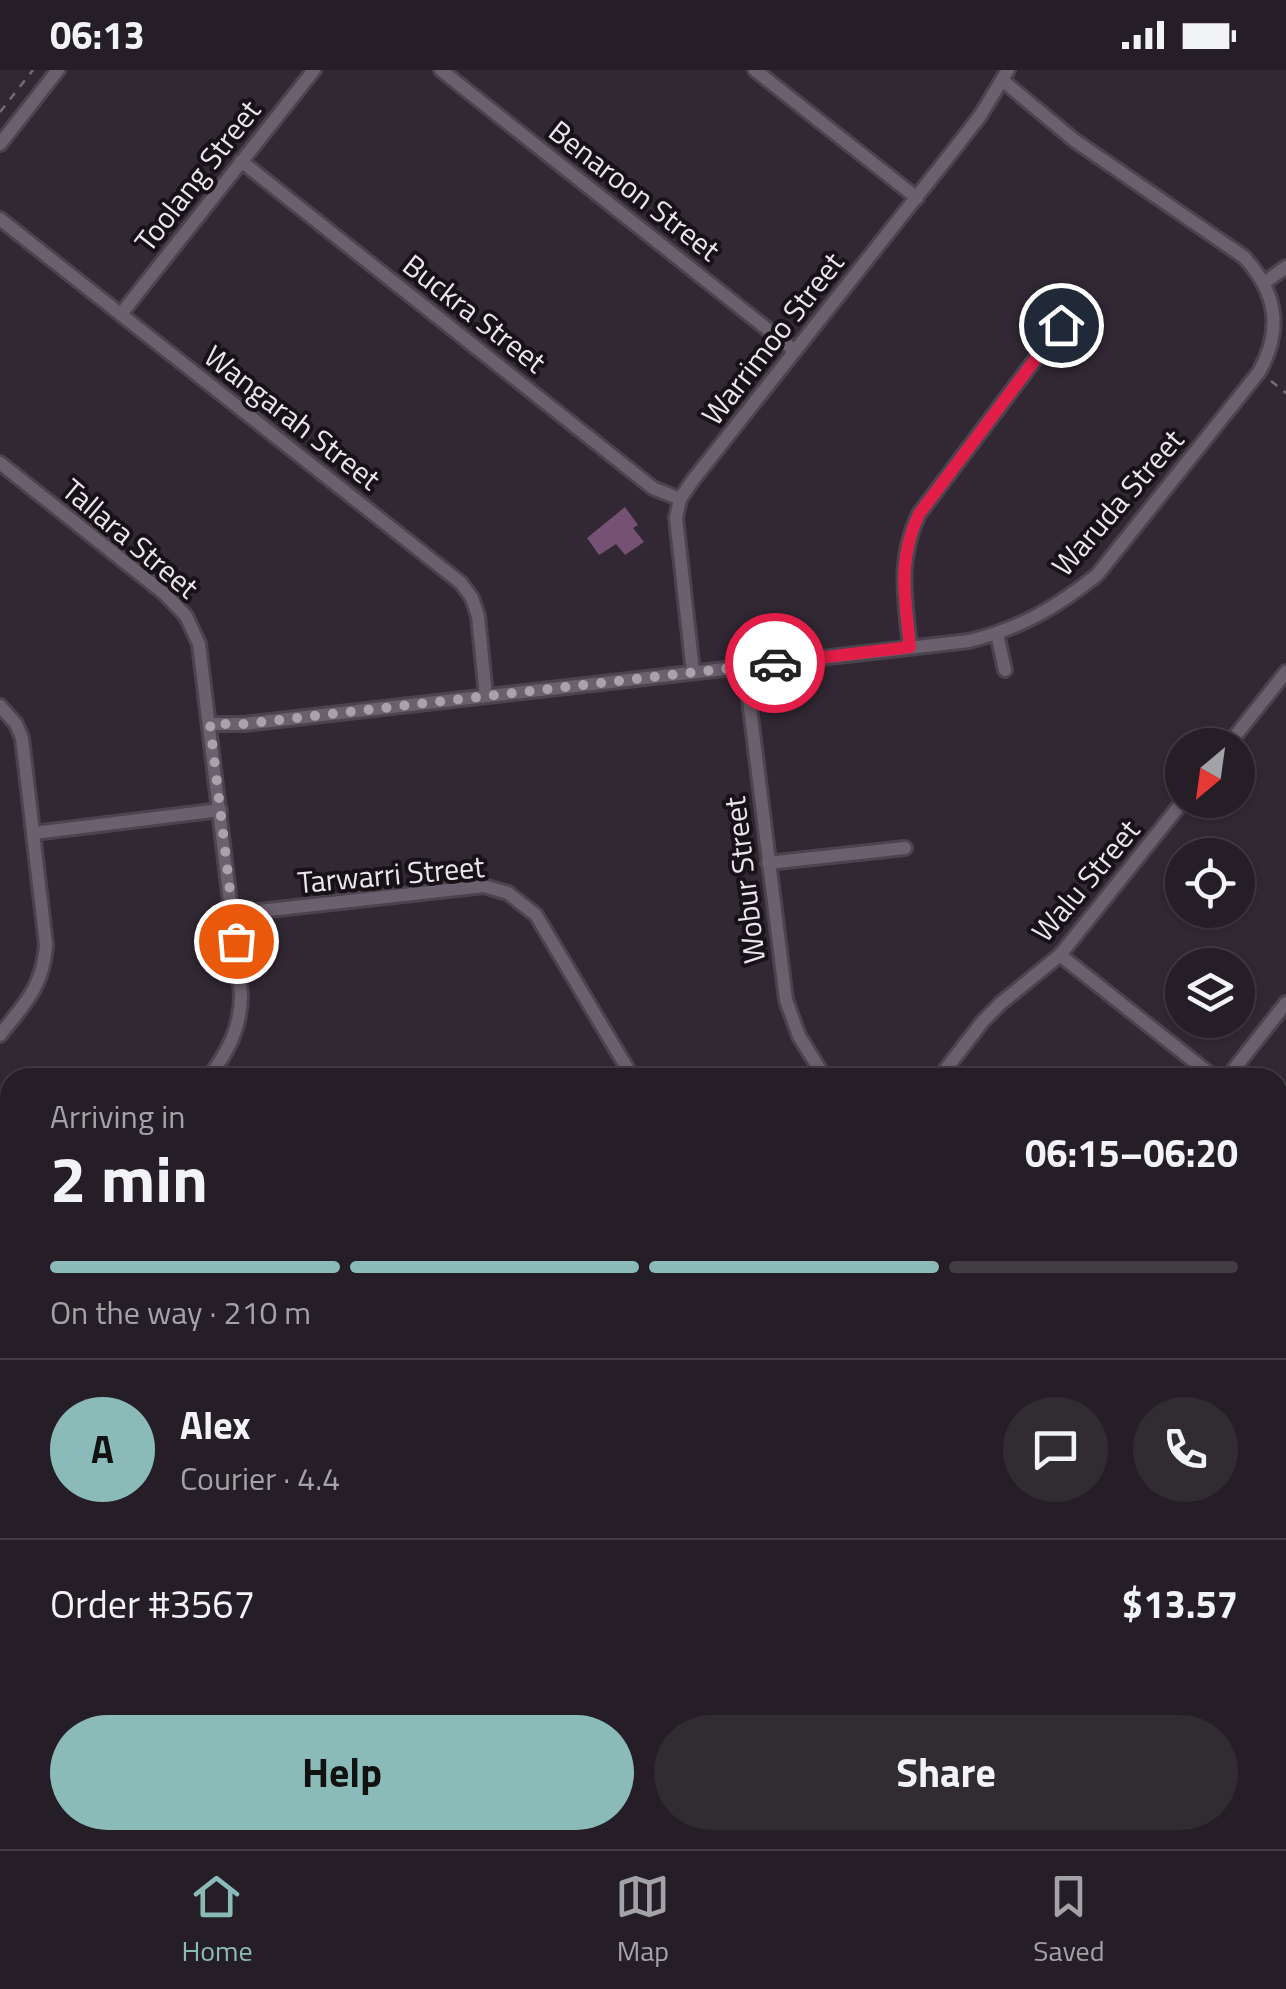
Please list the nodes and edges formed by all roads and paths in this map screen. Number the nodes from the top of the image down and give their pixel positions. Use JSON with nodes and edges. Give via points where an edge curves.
{"nodes":[{"id":1,"x":34,"y":70,"type":"edge"},
{"id":2,"x":58,"y":70,"type":"edge"},
{"id":3,"x":314,"y":70,"type":"edge"},
{"id":4,"x":441,"y":70,"type":"edge"},
{"id":5,"x":754,"y":70,"type":"edge"},
{"id":6,"x":1005,"y":75,"type":"edge"},
{"id":7,"x":0,"y":112,"type":"edge"},
{"id":8,"x":0,"y":144,"type":"edge"},
{"id":9,"x":241,"y":161,"type":"junction"},
{"id":10,"x":917,"y":198,"type":"junction"},
{"id":11,"x":0,"y":219,"type":"edge"},
{"id":12,"x":1286,"y":267,"type":"edge"},
{"id":13,"x":1264,"y":282,"type":"junction"},
{"id":14,"x":120,"y":314,"type":"junction"},
{"id":15,"x":1061,"y":325,"type":"dead end"},
{"id":16,"x":795,"y":351,"type":"junction"},
{"id":17,"x":1259,"y":372,"type":"junction"},
{"id":18,"x":1286,"y":393,"type":"edge"},
{"id":19,"x":0,"y":463,"type":"edge"},
{"id":20,"x":680,"y":499,"type":"junction"},
{"id":21,"x":997,"y":634,"type":"junction"},
{"id":22,"x":910,"y":647,"type":"junction"},
{"id":23,"x":745,"y":666,"type":"junction"},
{"id":24,"x":1005,"y":670,"type":"dead end"},
{"id":25,"x":693,"y":672,"type":"junction"},
{"id":26,"x":1286,"y":672,"type":"edge"},
{"id":27,"x":486,"y":696,"type":"junction"},
{"id":28,"x":0,"y":706,"type":"edge"},
{"id":29,"x":210,"y":724,"type":"junction"},
{"id":30,"x":1242,"y":728,"type":"edge"},
{"id":31,"x":220,"y":810,"type":"junction"},
{"id":32,"x":1170,"y":818,"type":"edge"},
{"id":33,"x":34,"y":833,"type":"junction"},
{"id":34,"x":905,"y":848,"type":"dead end"},
{"id":35,"x":768,"y":862,"type":"junction"},
{"id":36,"x":233,"y":914,"type":"junction"},
{"id":37,"x":1060,"y":955,"type":"junction"},
{"id":38,"x":1286,"y":1003,"type":"edge"},
{"id":39,"x":0,"y":1035,"type":"edge"},
{"id":40,"x":215,"y":1068,"type":"edge"},
{"id":41,"x":627,"y":1068,"type":"edge"},
{"id":42,"x":817,"y":1068,"type":"edge"},
{"id":43,"x":948,"y":1068,"type":"edge"},
{"id":44,"x":1202,"y":1068,"type":"edge"},
{"id":45,"x":1234,"y":1068,"type":"edge"}],
"edges":[{"from":1,"to":7,"type":"path"},
{"from":2,"to":8,"type":"street"},
{"from":3,"to":9,"type":"street","name":"Toolang Street"},
{"from":4,"to":16,"type":"street","name":"Benaroon Street"},
{"from":5,"to":10,"type":"street"},
{"from":6,"to":10,"type":"street","name":"Warrimoo Street"},
{"from":6,"to":13,"type":"street","via":[[1074,140],[1244,257]]},
{"from":9,"to":14,"type":"street","name":"Toolang Street"},
{"from":9,"to":20,"type":"street","name":"Buckra Street","via":[[653,488]]},
{"from":10,"to":16,"type":"street","name":"Warrimoo Street"},
{"from":11,"to":14,"type":"street","name":"Wangarah Street"},
{"from":12,"to":13,"type":"street"},
{"from":13,"to":17,"type":"street","name":"Waruda Street","via":[[1274,321]]},
{"from":14,"to":27,"type":"street","name":"Wangarah Street","via":[[461,583],[478,616]]},
{"from":15,"to":22,"type":"street","via":[[910,532],[903,575]]},
{"from":16,"to":20,"type":"street","name":"Warrimoo Street"},
{"from":17,"to":18,"type":"path"},
{"from":17,"to":21,"type":"street","name":"Waruda Street","via":[[1097,575],[1066,600]]},
{"from":19,"to":29,"type":"street","name":"Tallara Street","via":[[178,606],[199,644]]},
{"from":20,"to":25,"type":"street","via":[[676,518]]},
{"from":21,"to":22,"type":"street","name":"Waruda Street"},
{"from":21,"to":24,"type":"street"},
{"from":22,"to":23,"type":"street","name":"Waruda Street"},
{"from":23,"to":25,"type":"street","name":"Waruda Street"},
{"from":23,"to":35,"type":"street","name":"Wobur Street"},
{"from":25,"to":27,"type":"street","name":"Waruda Street"},
{"from":26,"to":30,"type":"street"},
{"from":27,"to":29,"type":"street","name":"Waruda Street"},
{"from":28,"to":33,"type":"street","via":[[22,738]]},
{"from":29,"to":31,"type":"street","name":"Tallara Street"},
{"from":31,"to":33,"type":"street"},
{"from":31,"to":36,"type":"street","name":"Tallara Street"},
{"from":32,"to":37,"type":"street","name":"Walu Street"},
{"from":33,"to":39,"type":"street","via":[[45,962],[32,995]]},
{"from":34,"to":35,"type":"street"},
{"from":35,"to":42,"type":"street","name":"Wobur Street","via":[[786,1000]]},
{"from":36,"to":40,"type":"street","name":"Tallara Street","via":[[241,1006],[235,1034]]},
{"from":36,"to":41,"type":"street","name":"Tarwarri Street","via":[[484,886],[508,893],[536,915]]},
{"from":37,"to":43,"type":"street","name":"Walu Street","via":[[992,1012]]},
{"from":37,"to":44,"type":"street"},
{"from":38,"to":45,"type":"street"}]}
